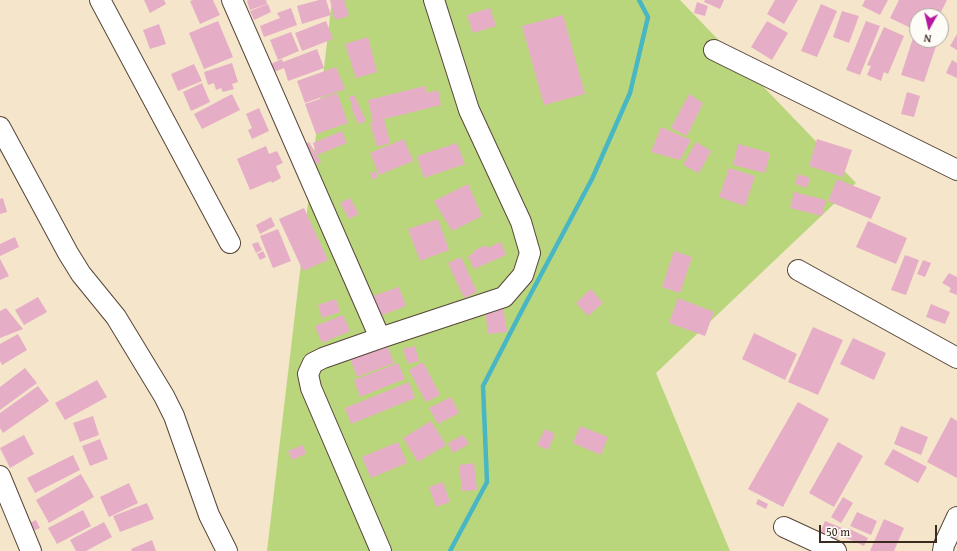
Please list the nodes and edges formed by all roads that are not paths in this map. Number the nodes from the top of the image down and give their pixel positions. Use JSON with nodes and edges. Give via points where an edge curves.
{"nodes":[{"id":1,"x":100,"y":0,"type":"edge"},
{"id":2,"x":232,"y":0,"type":"edge"},
{"id":3,"x":434,"y":0,"type":"edge"},
{"id":4,"x":714,"y":50,"type":"dead end"},
{"id":5,"x":0,"y":126,"type":"edge"},
{"id":6,"x":957,"y":170,"type":"edge"},
{"id":7,"x":230,"y":243,"type":"dead end"},
{"id":8,"x":798,"y":270,"type":"dead end"},
{"id":9,"x":380,"y":338,"type":"junction"},
{"id":10,"x":957,"y":358,"type":"edge"},
{"id":11,"x":0,"y":476,"type":"edge"},
{"id":12,"x":957,"y":517,"type":"edge"},
{"id":13,"x":784,"y":527,"type":"dead end"},
{"id":14,"x":31,"y":551,"type":"edge"},
{"id":15,"x":226,"y":551,"type":"edge"},
{"id":16,"x":381,"y":551,"type":"edge"},
{"id":17,"x":836,"y":551,"type":"edge"},
{"id":18,"x":943,"y":551,"type":"edge"}],
"edges":[{"from":1,"to":7,"type":"street"},
{"from":2,"to":9,"type":"street"},
{"from":3,"to":9,"type":"street","via":[[469,110],[521,222],[530,253],[523,275],[504,297]]},
{"from":4,"to":6,"type":"street"},
{"from":5,"to":15,"type":"street","via":[[71,258],[116,317],[164,396],[174,416],[209,515]]},
{"from":8,"to":10,"type":"street"},
{"from":9,"to":16,"type":"street","via":[[323,358],[313,363],[308,374],[311,388]]},
{"from":11,"to":14,"type":"street"},
{"from":12,"to":18,"type":"street"},
{"from":13,"to":17,"type":"street"}]}
